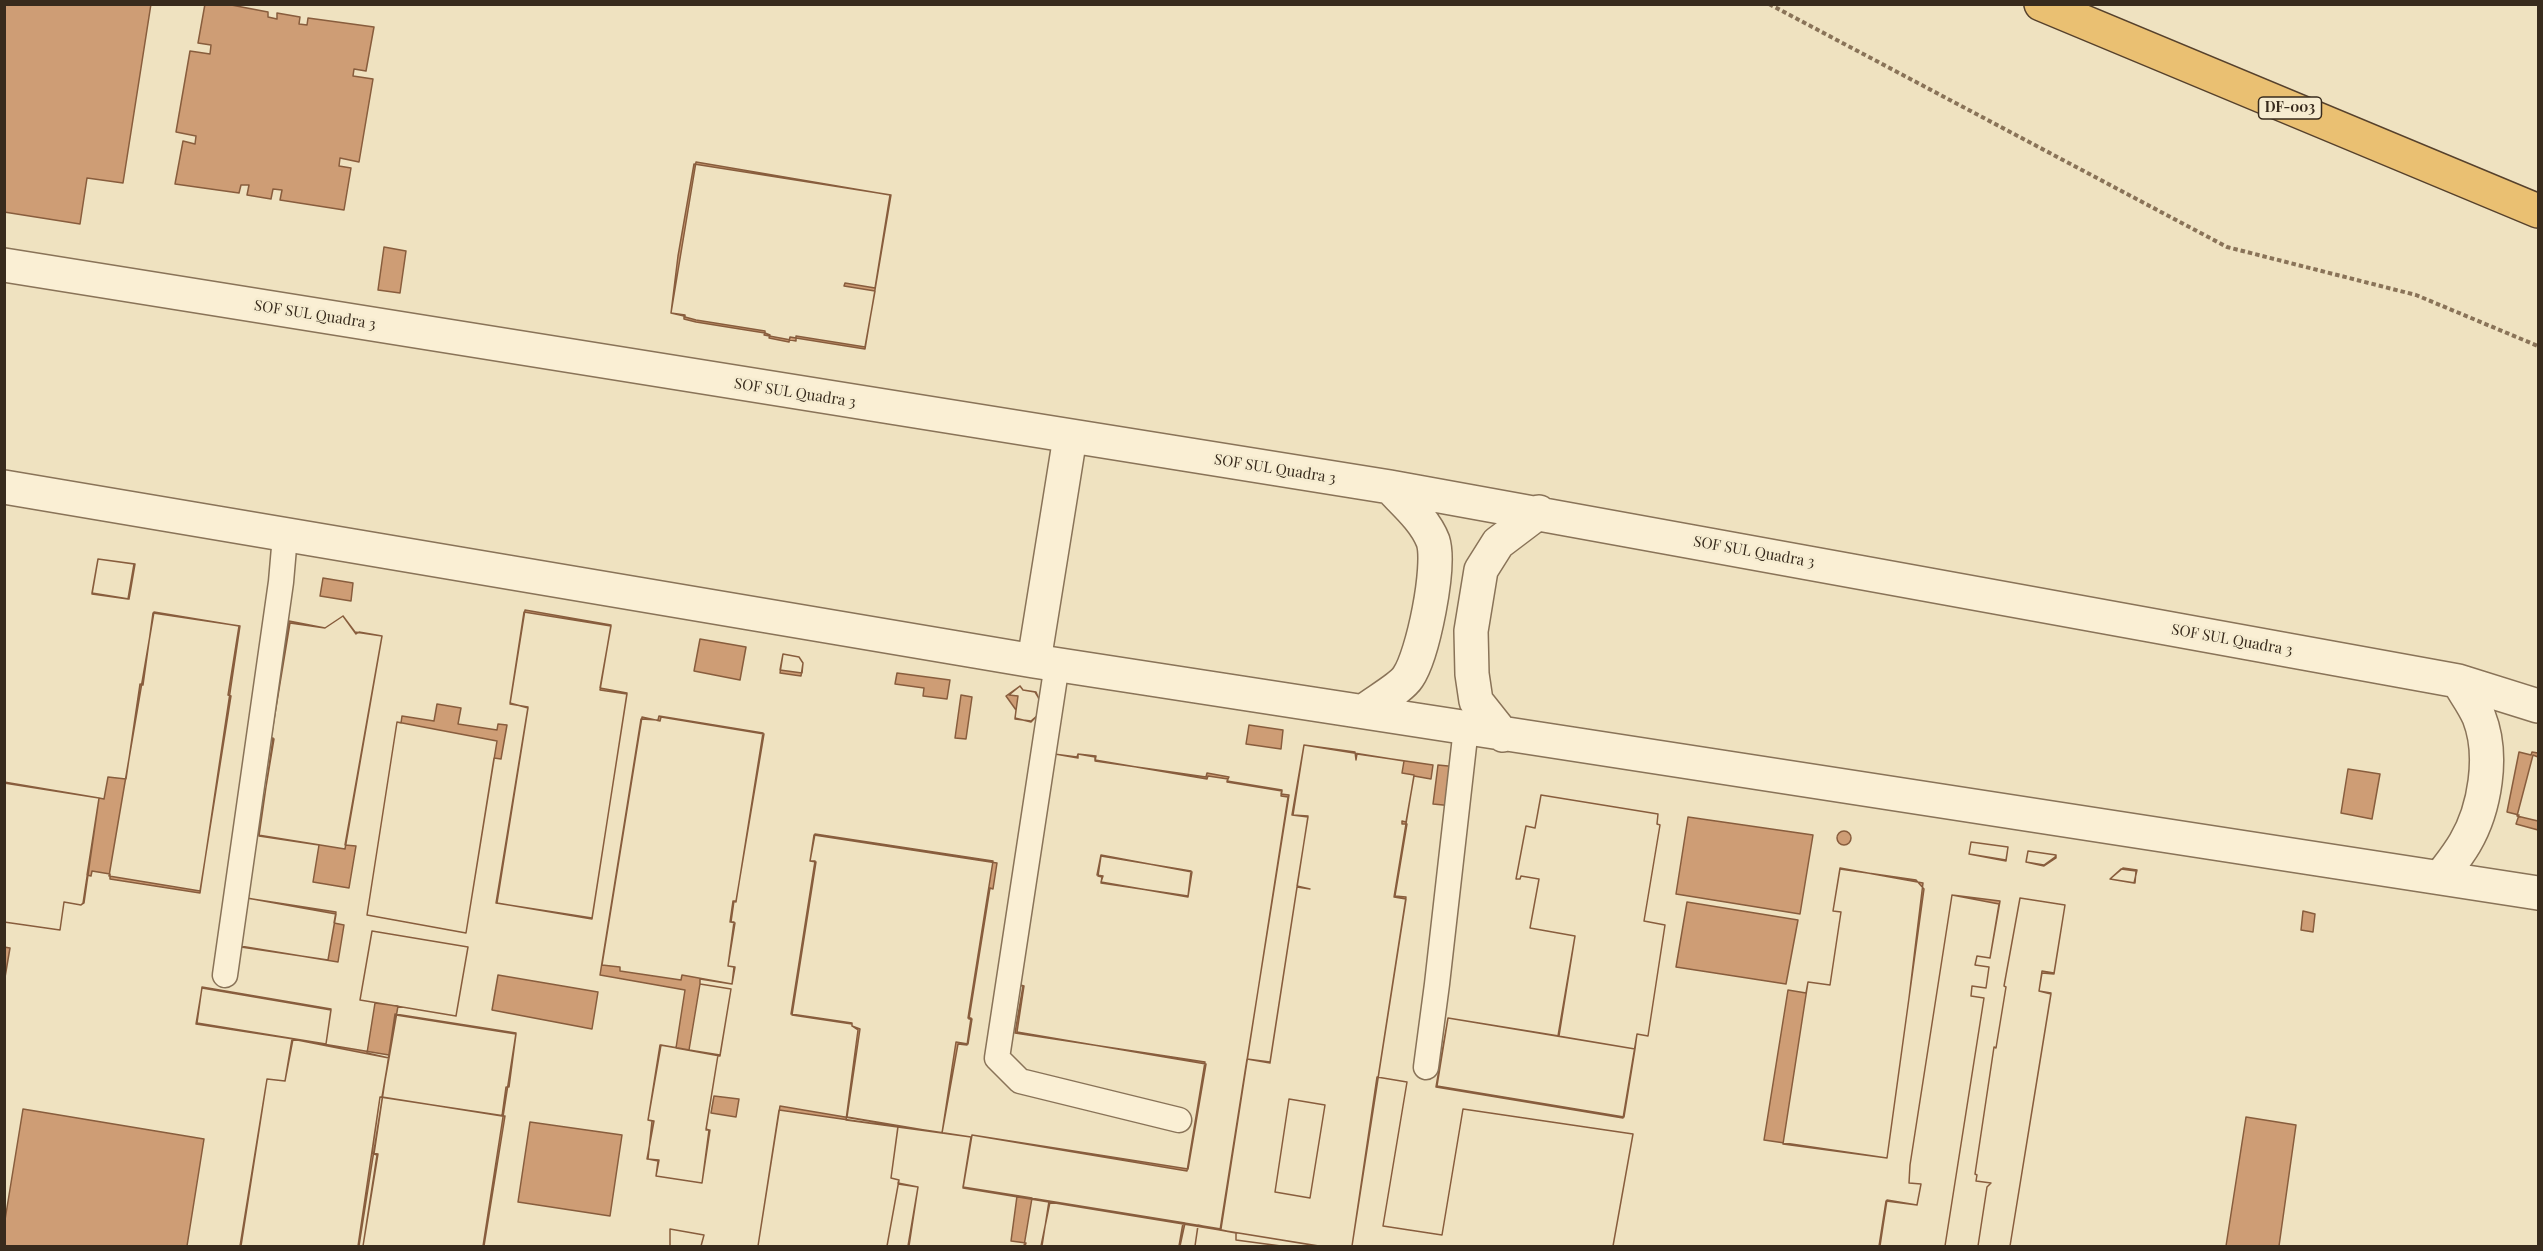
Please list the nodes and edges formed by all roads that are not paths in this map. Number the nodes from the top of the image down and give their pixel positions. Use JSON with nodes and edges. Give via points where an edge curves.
{"nodes":[{"id":1,"x":2041,"y":4,"type":"edge"},
{"id":2,"x":2538,"y":211,"type":"edge"},
{"id":3,"x":4,"y":265,"type":"edge"},
{"id":4,"x":1070,"y":437,"type":"junction"},
{"id":5,"x":4,"y":487,"type":"edge"},
{"id":6,"x":1390,"y":487,"type":"junction"},
{"id":7,"x":1539,"y":512,"type":"junction"},
{"id":8,"x":285,"y":536,"type":"junction"},
{"id":9,"x":1046,"y":662,"type":"junction"},
{"id":10,"x":2458,"y":681,"type":"junction"},
{"id":11,"x":2538,"y":706,"type":"edge"},
{"id":12,"x":1364,"y":711,"type":"junction"},
{"id":13,"x":1466,"y":728,"type":"junction"},
{"id":14,"x":1503,"y":735,"type":"junction"},
{"id":15,"x":2441,"y":877,"type":"junction"},
{"id":16,"x":2538,"y":893,"type":"edge"},
{"id":17,"x":225,"y":975,"type":"dead end"},
{"id":18,"x":1426,"y":1066,"type":"dead end"},
{"id":19,"x":1179,"y":1120,"type":"dead end"}],
"edges":[{"from":1,"to":2,"type":"highway","number":"DF-003"},
{"from":3,"to":4,"type":"street","name":"SOF SUL Quadra 3"},
{"from":4,"to":6,"type":"street","name":"SOF SUL Quadra 3"},
{"from":4,"to":9,"type":"street"},
{"from":5,"to":8,"type":"street"},
{"from":6,"to":7,"type":"street","name":"SOF SUL Quadra 3"},
{"from":6,"to":12,"type":"street","via":[[1423,523],[1433,543],[1433,581],[1425,637],[1408,678]]},
{"from":7,"to":10,"type":"street","name":"SOF SUL Quadra 3"},
{"from":7,"to":14,"type":"street","via":[[1498,543],[1481,570],[1471,631],[1476,701]]},
{"from":8,"to":9,"type":"street"},
{"from":8,"to":17,"type":"lane"},
{"from":9,"to":12,"type":"street"},
{"from":9,"to":19,"type":"lane","via":[[997,1058],[1020,1081]]},
{"from":10,"to":11,"type":"street","name":"SOF SUL Quadra 3"},
{"from":10,"to":15,"type":"street","via":[[2479,718],[2486,773],[2480,807],[2466,842]]},
{"from":12,"to":13,"type":"street"},
{"from":13,"to":14,"type":"street"},
{"from":13,"to":18,"type":"lane"},
{"from":14,"to":15,"type":"street"},
{"from":15,"to":16,"type":"street"}]}
